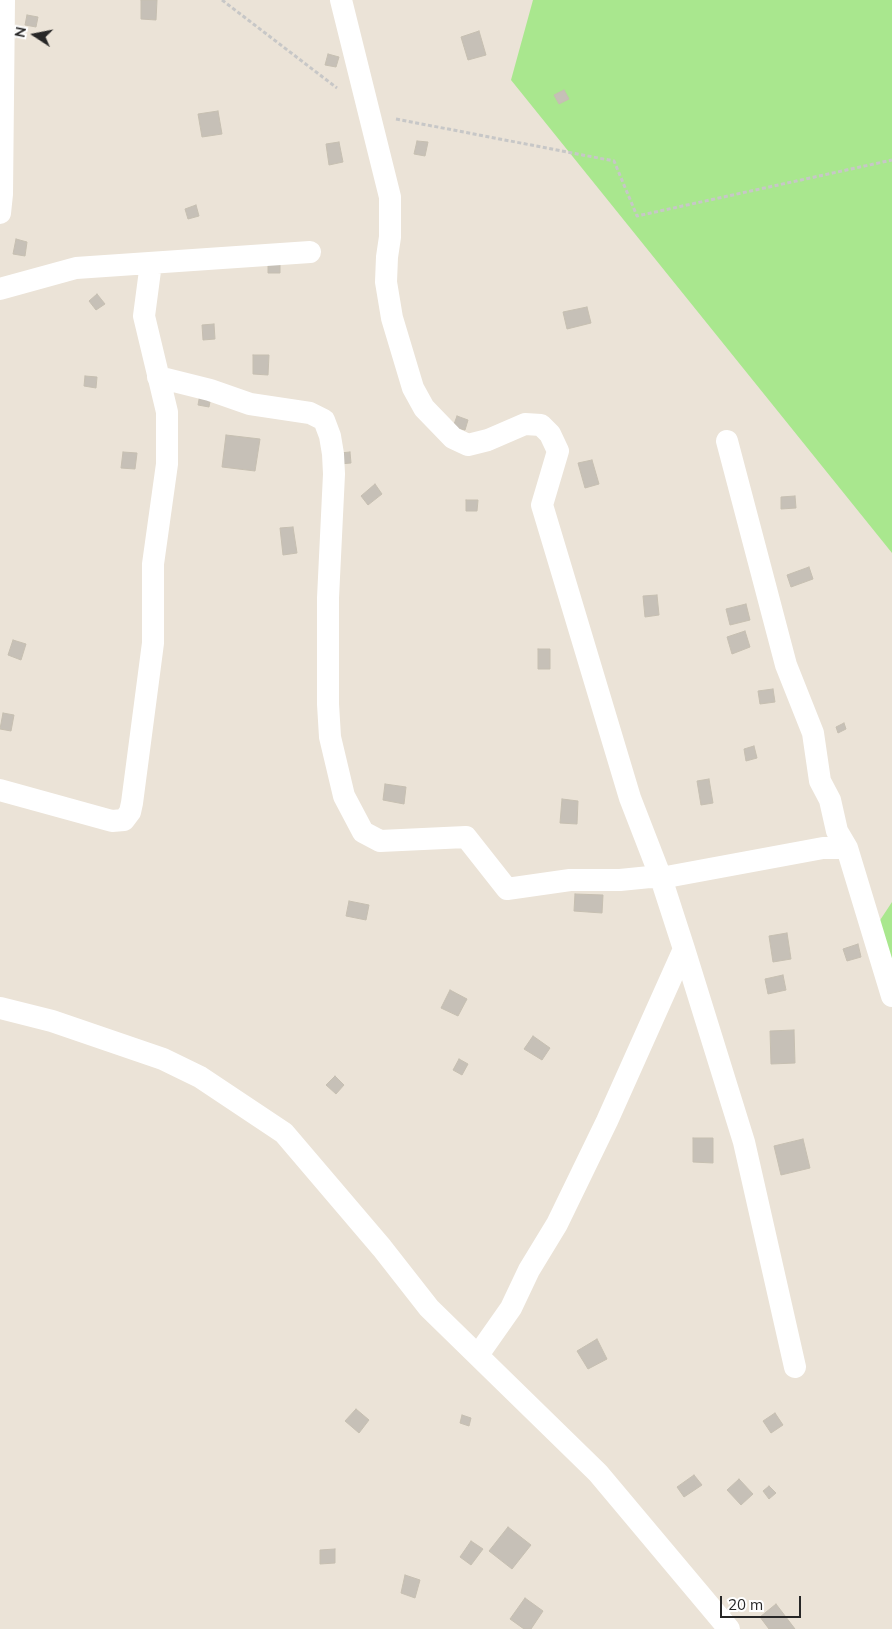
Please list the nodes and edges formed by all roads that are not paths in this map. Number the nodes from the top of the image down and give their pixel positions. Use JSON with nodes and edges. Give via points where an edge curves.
{"nodes":[{"id":1,"x":4,"y":0,"type":"edge"},
{"id":2,"x":341,"y":0,"type":"edge"},
{"id":3,"x":0,"y":213,"type":"edge"},
{"id":4,"x":310,"y":252,"type":"dead end"},
{"id":5,"x":150,"y":263,"type":"junction"},
{"id":6,"x":0,"y":289,"type":"edge"},
{"id":7,"x":158,"y":377,"type":"junction"},
{"id":8,"x":727,"y":441,"type":"dead end"},
{"id":9,"x":0,"y":790,"type":"edge"},
{"id":10,"x":846,"y":848,"type":"junction"},
{"id":11,"x":661,"y":878,"type":"junction"},
{"id":12,"x":684,"y":949,"type":"junction"},
{"id":13,"x":892,"y":996,"type":"edge"},
{"id":14,"x":0,"y":1008,"type":"edge"},
{"id":15,"x":478,"y":1355,"type":"junction"},
{"id":16,"x":795,"y":1366,"type":"dead end"},
{"id":17,"x":729,"y":1629,"type":"edge"}],
"edges":[{"from":1,"to":3,"type":"street"},
{"from":2,"to":11,"type":"street","via":[[390,197],[386,282],[392,318],[413,388],[424,408],[453,438],[468,445],[524,424],[541,425],[550,434],[558,451],[542,505],[630,798]]},
{"from":4,"to":5,"type":"street"},
{"from":5,"to":6,"type":"street","via":[[76,268]]},
{"from":5,"to":7,"type":"street","via":[[144,316]]},
{"from":7,"to":9,"type":"street","via":[[167,412],[168,464],[153,564],[153,643],[130,812],[124,820],[112,821]]},
{"from":7,"to":11,"type":"street","via":[[250,404],[310,413],[324,420],[330,436],[334,474],[328,598],[330,737],[344,796],[363,832],[380,841],[466,837],[507,888],[570,880]]},
{"from":8,"to":10,"type":"street","via":[[786,664],[813,733],[820,781]]},
{"from":10,"to":11,"type":"street","via":[[824,848]]},
{"from":10,"to":13,"type":"street"},
{"from":11,"to":12,"type":"street"},
{"from":12,"to":15,"type":"street","via":[[557,1224],[511,1308]]},
{"from":12,"to":16,"type":"street","via":[[744,1142]]},
{"from":14,"to":15,"type":"street","via":[[52,1021],[163,1059],[200,1077],[284,1133],[429,1308]]},
{"from":15,"to":17,"type":"street","via":[[598,1473]]}]}
